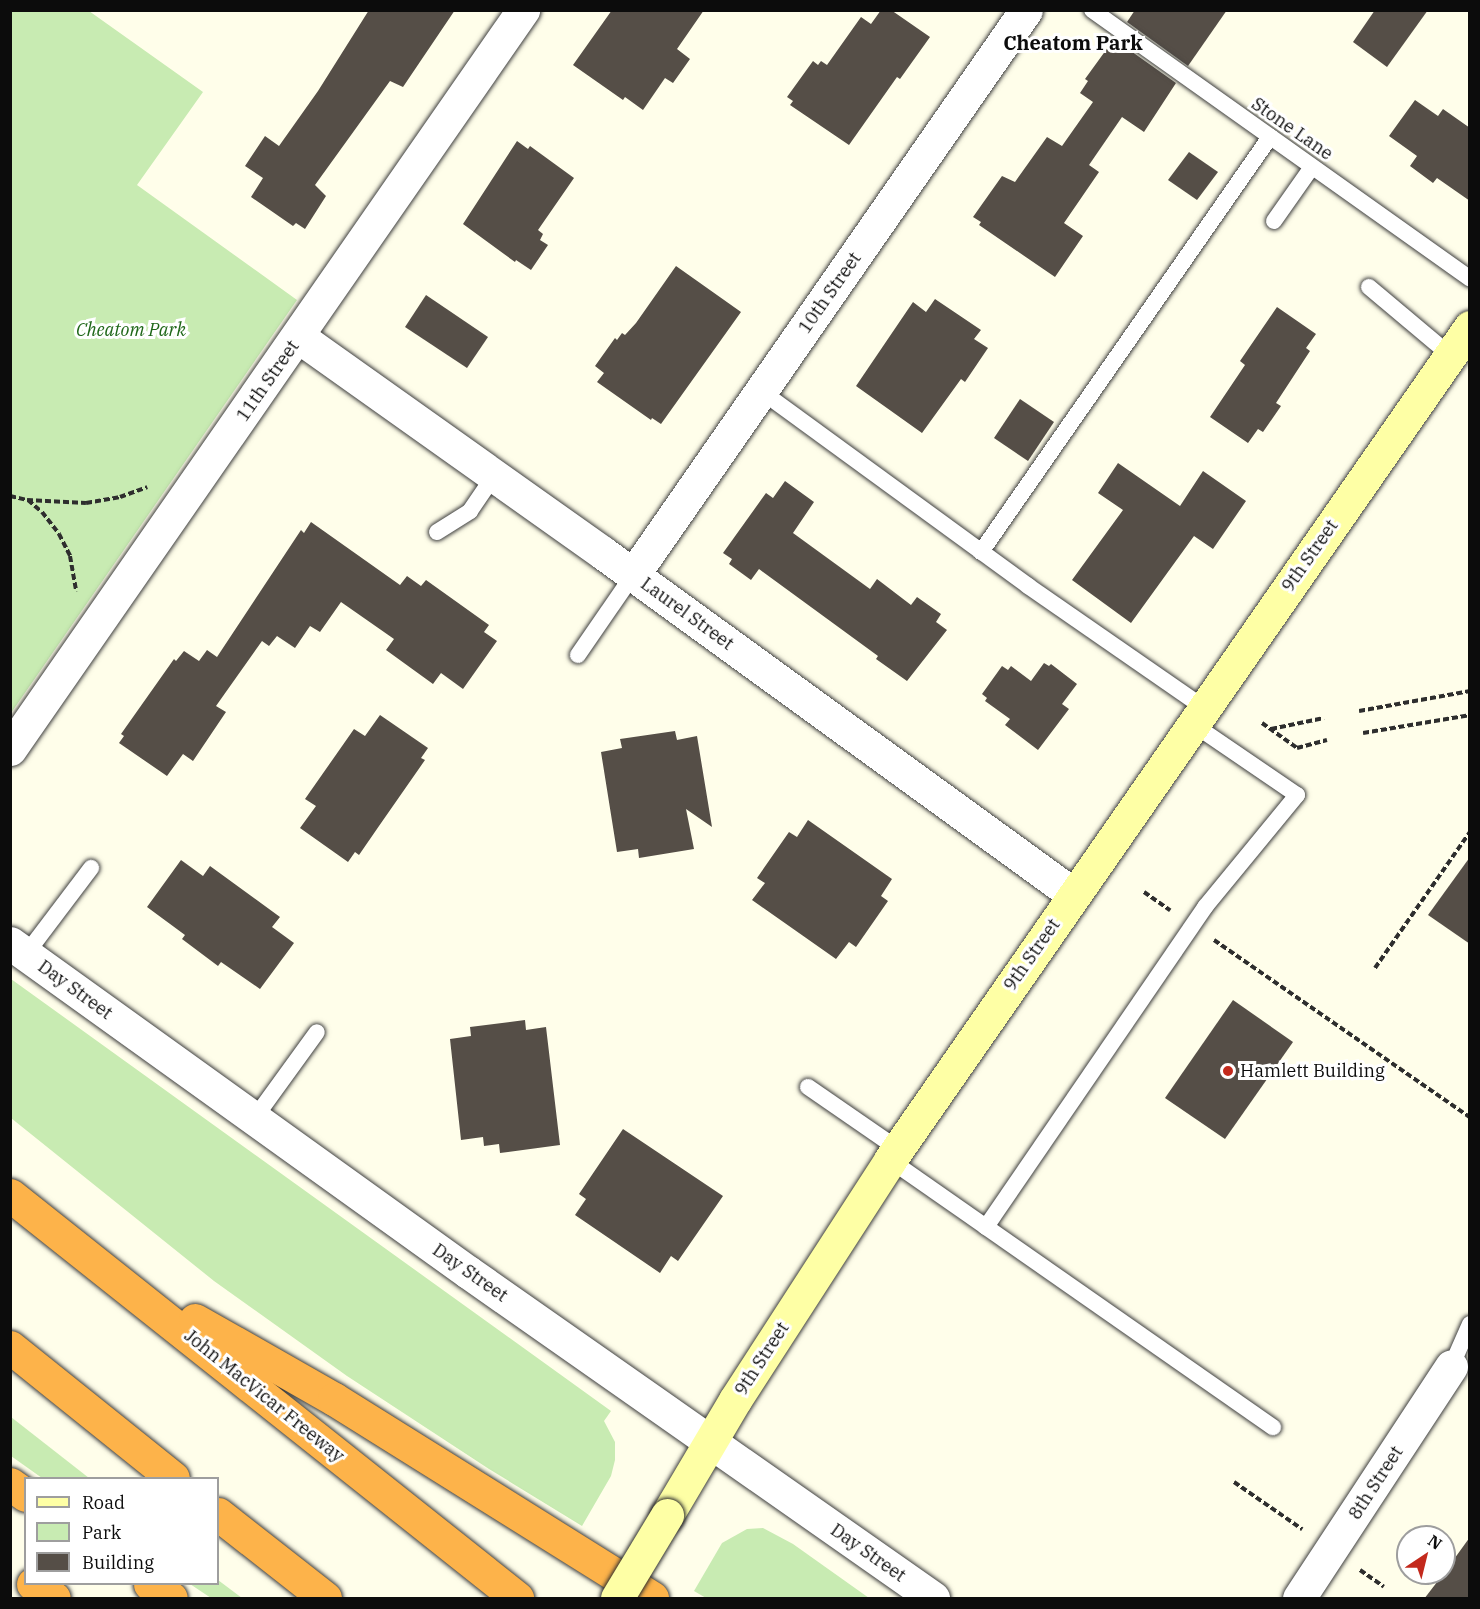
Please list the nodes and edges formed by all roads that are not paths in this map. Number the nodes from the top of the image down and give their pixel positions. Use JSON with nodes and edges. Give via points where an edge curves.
{"nodes":[{"id":1,"x":523,"y":10,"type":"edge"},
{"id":2,"x":1026,"y":10,"type":"edge"},
{"id":3,"x":1092,"y":10,"type":"edge"},
{"id":4,"x":1270,"y":137,"type":"junction"},
{"id":5,"x":1312,"y":166,"type":"junction"},
{"id":6,"x":1274,"y":221,"type":"dead end"},
{"id":7,"x":1470,"y":279,"type":"edge"},
{"id":8,"x":1369,"y":287,"type":"dead end"},
{"id":9,"x":1470,"y":327,"type":"edge"},
{"id":10,"x":299,"y":337,"type":"junction"},
{"id":11,"x":1450,"y":355,"type":"junction"},
{"id":12,"x":761,"y":391,"type":"junction"},
{"id":13,"x":494,"y":476,"type":"junction"},
{"id":14,"x":436,"y":532,"type":"dead end"},
{"id":15,"x":981,"y":552,"type":"junction"},
{"id":16,"x":633,"y":575,"type":"junction"},
{"id":17,"x":578,"y":655,"type":"dead end"},
{"id":18,"x":1199,"y":716,"type":"junction"},
{"id":19,"x":10,"y":749,"type":"edge"},
{"id":20,"x":91,"y":868,"type":"dead end"},
{"id":21,"x":1074,"y":894,"type":"junction"},
{"id":22,"x":18,"y":948,"type":"edge"},
{"id":23,"x":316,"y":1032,"type":"dead end"},
{"id":24,"x":808,"y":1087,"type":"dead end"},
{"id":25,"x":254,"y":1119,"type":"junction"},
{"id":26,"x":894,"y":1154,"type":"junction"},
{"id":27,"x":10,"y":1195,"type":"edge"},
{"id":28,"x":986,"y":1227,"type":"junction"},
{"id":29,"x":105,"y":1269,"type":"junction"},
{"id":30,"x":1470,"y":1324,"type":"edge"},
{"id":31,"x":10,"y":1347,"type":"edge"},
{"id":32,"x":1451,"y":1367,"type":"joint"},
{"id":33,"x":1273,"y":1427,"type":"dead end"},
{"id":34,"x":710,"y":1442,"type":"junction"},
{"id":35,"x":171,"y":1477,"type":"edge"},
{"id":36,"x":10,"y":1484,"type":"edge"},
{"id":37,"x":24,"y":1494,"type":"edge"},
{"id":38,"x":219,"y":1515,"type":"edge"},
{"id":39,"x":10,"y":1567,"type":"edge"},
{"id":40,"x":24,"y":1577,"type":"edge"},
{"id":41,"x":34,"y":1585,"type":"edge"},
{"id":42,"x":151,"y":1585,"type":"edge"},
{"id":43,"x":54,"y":1599,"type":"edge"},
{"id":44,"x":171,"y":1599,"type":"edge"},
{"id":45,"x":325,"y":1599,"type":"edge"},
{"id":46,"x":517,"y":1599,"type":"edge"},
{"id":47,"x":617,"y":1599,"type":"edge"},
{"id":48,"x":652,"y":1599,"type":"edge"},
{"id":49,"x":933,"y":1599,"type":"edge"},
{"id":50,"x":1299,"y":1599,"type":"edge"}],
"edges":[{"from":1,"to":10,"type":"street","name":"11th Street"},
{"from":2,"to":12,"type":"street","name":"10th Street"},
{"from":3,"to":4,"type":"lane","name":"Stone Lane"},
{"from":4,"to":5,"type":"lane","name":"Stone Lane"},
{"from":4,"to":15,"type":"lane"},
{"from":5,"to":6,"type":"lane"},
{"from":5,"to":7,"type":"lane","name":"Stone Lane"},
{"from":8,"to":11,"type":"lane"},
{"from":9,"to":11,"type":"street","name":"9th Street"},
{"from":10,"to":13,"type":"street","name":"Laurel Street"},
{"from":10,"to":19,"type":"street","name":"11th Street"},
{"from":11,"to":18,"type":"street","name":"9th Street"},
{"from":12,"to":15,"type":"lane"},
{"from":12,"to":16,"type":"street","name":"10th Street"},
{"from":13,"to":14,"type":"lane","via":[[470,511]]},
{"from":13,"to":16,"type":"street","name":"Laurel Street"},
{"from":15,"to":18,"type":"lane"},
{"from":16,"to":17,"type":"lane"},
{"from":16,"to":21,"type":"street","name":"Laurel Street"},
{"from":18,"to":21,"type":"street","name":"9th Street"},
{"from":18,"to":28,"type":"lane","via":[[1296,795],[1205,908]]},
{"from":20,"to":22,"type":"lane"},
{"from":21,"to":26,"type":"street","name":"9th Street"},
{"from":22,"to":25,"type":"street","name":"Day Street"},
{"from":23,"to":25,"type":"lane"},
{"from":24,"to":26,"type":"lane"},
{"from":25,"to":34,"type":"street","name":"Day Street"},
{"from":26,"to":28,"type":"lane"},
{"from":26,"to":34,"type":"street","name":"9th Street"},
{"from":27,"to":29,"type":"highway","name":"John MacVicar Freeway"},
{"from":28,"to":33,"type":"lane"},
{"from":29,"to":46,"type":"highway","name":"John MacVicar Freeway"},
{"from":29,"to":48,"type":"highway","via":[[334,1399]]},
{"from":30,"to":32,"type":"lane"},
{"from":31,"to":35,"type":"highway"},
{"from":32,"to":50,"type":"street","name":"8th Street"},
{"from":34,"to":47,"type":"street","name":"9th Street","bridge":true},
{"from":34,"to":49,"type":"street","name":"Day Street"},
{"from":36,"to":37,"type":"highway"},
{"from":38,"to":45,"type":"highway"},
{"from":39,"to":40,"type":"highway"},
{"from":41,"to":43,"type":"highway"},
{"from":42,"to":44,"type":"highway"}]}
